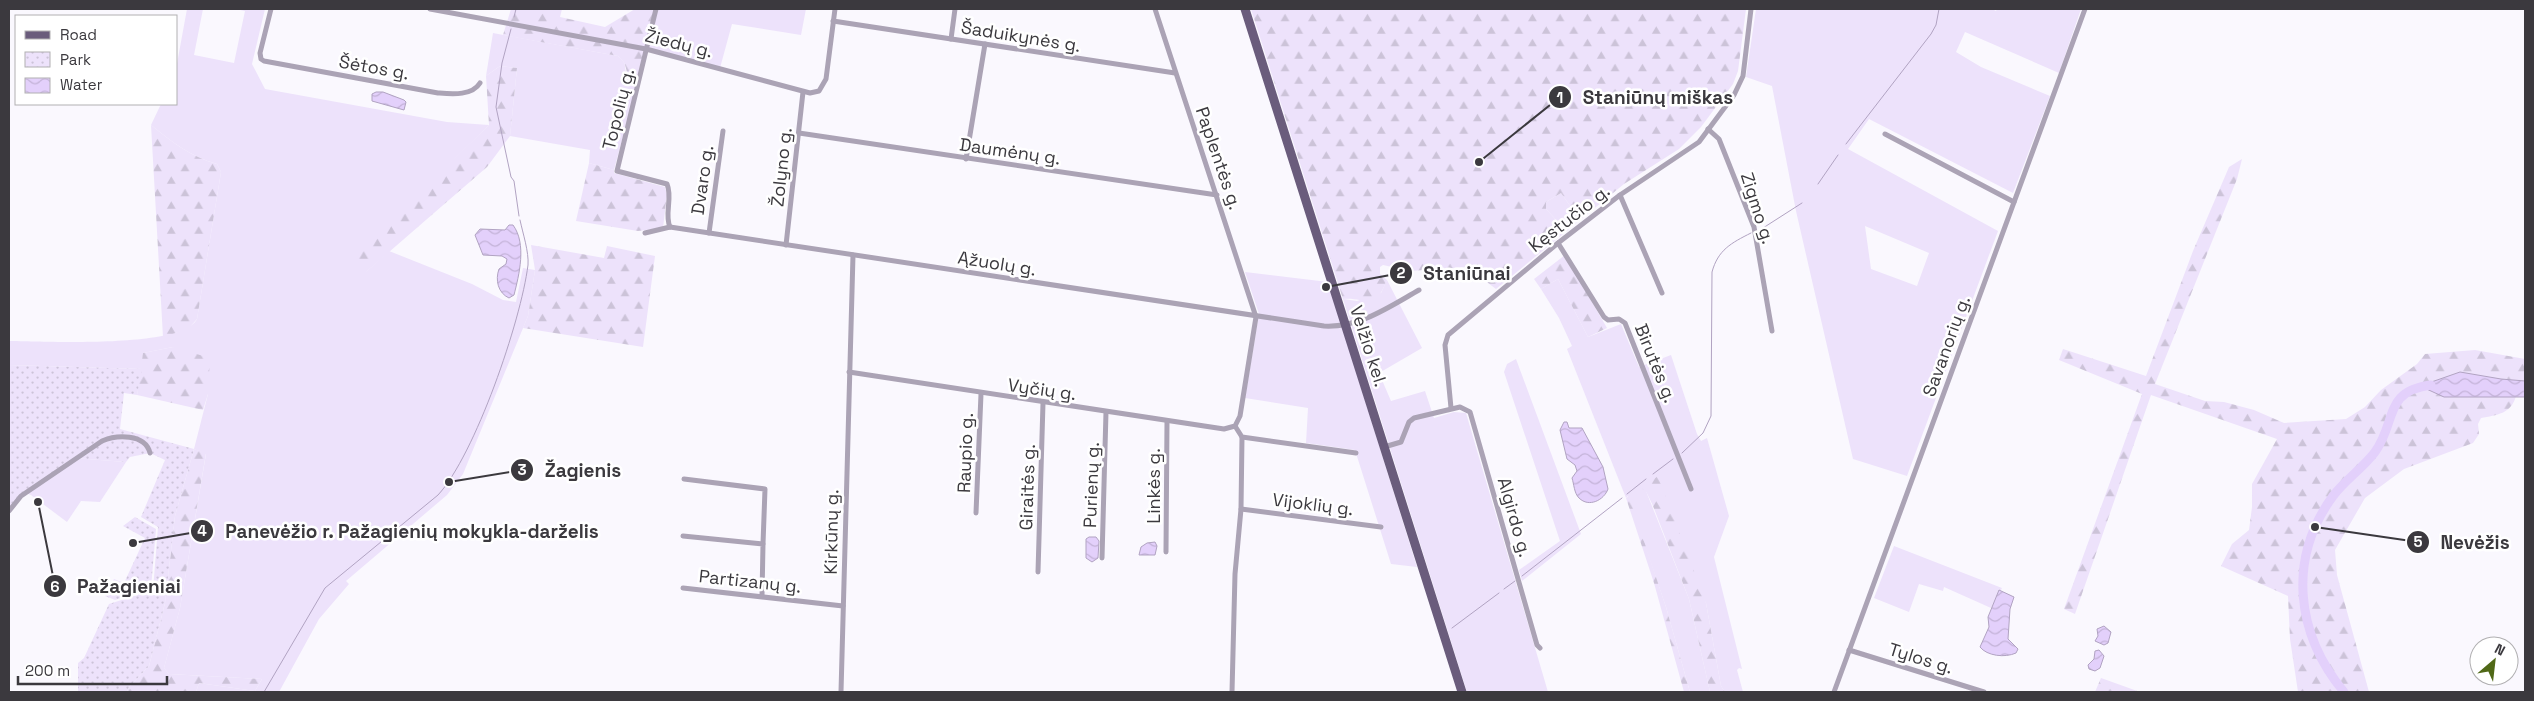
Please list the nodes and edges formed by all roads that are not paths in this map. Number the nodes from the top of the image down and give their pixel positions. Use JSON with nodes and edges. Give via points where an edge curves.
{"nodes":[{"id":1,"x":271,"y":9,"type":"edge"},
{"id":2,"x":430,"y":9,"type":"edge"},
{"id":3,"x":656,"y":9,"type":"edge"},
{"id":4,"x":835,"y":9,"type":"edge"},
{"id":5,"x":955,"y":9,"type":"edge"},
{"id":6,"x":1155,"y":9,"type":"edge"},
{"id":7,"x":1245,"y":9,"type":"edge"},
{"id":8,"x":1751,"y":9,"type":"edge"},
{"id":9,"x":2085,"y":9,"type":"edge"},
{"id":10,"x":462,"y":12,"type":"edge"},
{"id":11,"x":833,"y":21,"type":"junction"},
{"id":12,"x":951,"y":39,"type":"junction"},
{"id":13,"x":985,"y":44,"type":"junction"},
{"id":14,"x":646,"y":49,"type":"junction"},
{"id":15,"x":1176,"y":73,"type":"junction"},
{"id":16,"x":480,"y":84,"type":"dead end"},
{"id":17,"x":803,"y":92,"type":"junction"},
{"id":18,"x":1708,"y":129,"type":"junction"},
{"id":19,"x":723,"y":131,"type":"dead end"},
{"id":20,"x":799,"y":133,"type":"junction"},
{"id":21,"x":1885,"y":134,"type":"dead end"},
{"id":22,"x":966,"y":159,"type":"junction"},
{"id":23,"x":1217,"y":195,"type":"junction"},
{"id":24,"x":1620,"y":195,"type":"junction"},
{"id":25,"x":2014,"y":202,"type":"junction"},
{"id":26,"x":670,"y":227,"type":"junction"},
{"id":27,"x":645,"y":233,"type":"dead end"},
{"id":28,"x":709,"y":233,"type":"junction"},
{"id":29,"x":1558,"y":243,"type":"junction"},
{"id":30,"x":786,"y":246,"type":"junction"},
{"id":31,"x":852,"y":255,"type":"junction"},
{"id":32,"x":1419,"y":290,"type":"dead end"},
{"id":33,"x":1662,"y":293,"type":"dead end"},
{"id":34,"x":1256,"y":317,"type":"junction"},
{"id":35,"x":1346,"y":325,"type":"junction"},
{"id":36,"x":1772,"y":331,"type":"dead end"},
{"id":37,"x":849,"y":372,"type":"junction"},
{"id":38,"x":980,"y":394,"type":"junction"},
{"id":39,"x":1043,"y":403,"type":"junction"},
{"id":40,"x":1451,"y":408,"type":"junction"},
{"id":41,"x":1106,"y":412,"type":"junction"},
{"id":42,"x":1167,"y":421,"type":"junction"},
{"id":43,"x":1235,"y":426,"type":"junction"},
{"id":44,"x":1242,"y":437,"type":"junction"},
{"id":45,"x":1384,"y":447,"type":"junction"},
{"id":46,"x":150,"y":453,"type":"dead end"},
{"id":47,"x":1356,"y":453,"type":"dead end"},
{"id":48,"x":684,"y":479,"type":"dead end"},
{"id":49,"x":1691,"y":489,"type":"dead end"},
{"id":50,"x":1241,"y":509,"type":"junction"},
{"id":51,"x":9,"y":511,"type":"edge"},
{"id":52,"x":976,"y":513,"type":"dead end"},
{"id":53,"x":1381,"y":527,"type":"dead end"},
{"id":54,"x":683,"y":536,"type":"dead end"},
{"id":55,"x":763,"y":544,"type":"junction"},
{"id":56,"x":1166,"y":552,"type":"dead end"},
{"id":57,"x":1102,"y":558,"type":"dead end"},
{"id":58,"x":1038,"y":572,"type":"dead end"},
{"id":59,"x":683,"y":588,"type":"dead end"},
{"id":60,"x":762,"y":596,"type":"junction"},
{"id":61,"x":843,"y":606,"type":"junction"},
{"id":62,"x":1540,"y":648,"type":"dead end"},
{"id":63,"x":1849,"y":650,"type":"junction"},
{"id":64,"x":841,"y":692,"type":"edge"},
{"id":65,"x":1232,"y":692,"type":"edge"},
{"id":66,"x":1462,"y":692,"type":"edge"},
{"id":67,"x":1834,"y":692,"type":"edge"},
{"id":68,"x":1984,"y":692,"type":"edge"}],
"edges":[{"from":1,"to":16,"type":"street","name":"Šėtos g.","via":[[261,59],[438,93],[465,92]]},
{"from":2,"to":10,"type":"street","name":"Žiedų g."},
{"from":3,"to":14,"type":"street"},
{"from":4,"to":11,"type":"street"},
{"from":5,"to":12,"type":"street"},
{"from":6,"to":15,"type":"street","name":"Paplentės g."},
{"from":7,"to":35,"type":"main road","name":"Velžio kel."},
{"from":8,"to":18,"type":"street","name":"Kęstučio g.","via":[[1743,76],[1734,95]]},
{"from":9,"to":25,"type":"street","name":"Savanorių g."},
{"from":10,"to":14,"type":"street","name":"Žiedų g."},
{"from":11,"to":12,"type":"street","name":"Šaduikynės g."},
{"from":11,"to":17,"type":"street","via":[[825,83],[817,92]]},
{"from":12,"to":13,"type":"street","name":"Šaduikynės g."},
{"from":13,"to":15,"type":"street","name":"Šaduikynės g."},
{"from":13,"to":22,"type":"street"},
{"from":14,"to":17,"type":"street","name":"Žiedų g."},
{"from":14,"to":26,"type":"street","name":"Topolių g.","via":[[617,171],[667,184],[667,221]]},
{"from":15,"to":23,"type":"street","name":"Paplentės g."},
{"from":17,"to":20,"type":"street","name":"Žolyno g."},
{"from":18,"to":24,"type":"street","name":"Kęstučio g.","via":[[1688,151]]},
{"from":18,"to":36,"type":"street","name":"Zigmo g.","via":[[1719,139],[1754,228]]},
{"from":19,"to":28,"type":"street","name":"Dvaro g."},
{"from":20,"to":22,"type":"street","name":"Daumėnų g."},
{"from":20,"to":30,"type":"street","name":"Žolyno g."},
{"from":21,"to":25,"type":"street"},
{"from":22,"to":23,"type":"street","name":"Daumėnų g."},
{"from":23,"to":34,"type":"street","name":"Paplentės g."},
{"from":24,"to":29,"type":"street","name":"Kęstučio g."},
{"from":24,"to":33,"type":"street"},
{"from":25,"to":63,"type":"street","name":"Savanorių g."},
{"from":26,"to":27,"type":"street","name":"Ąžuolų g."},
{"from":26,"to":28,"type":"street","name":"Ąžuolų g."},
{"from":28,"to":30,"type":"street","name":"Ąžuolų g."},
{"from":29,"to":40,"type":"street","name":"Kęstučio g.","via":[[1448,336],[1445,345]]},
{"from":29,"to":49,"type":"street","name":"Birutės g.","via":[[1604,317],[1625,323]]},
{"from":30,"to":31,"type":"street","name":"Ąžuolų g."},
{"from":31,"to":34,"type":"street","name":"Ąžuolų g."},
{"from":31,"to":37,"type":"street"},
{"from":32,"to":35,"type":"street","name":"Ąžuolų g.","via":[[1362,321]]},
{"from":34,"to":35,"type":"street","name":"Ąžuolų g.","via":[[1324,326]]},
{"from":34,"to":43,"type":"street","via":[[1240,416]]},
{"from":35,"to":45,"type":"main road","name":"Velžio kel."},
{"from":37,"to":38,"type":"street","name":"Vyčių g."},
{"from":37,"to":61,"type":"street","name":"Kirkūnų g."},
{"from":38,"to":39,"type":"street","name":"Vyčių g."},
{"from":38,"to":52,"type":"street","name":"Raupio g."},
{"from":39,"to":41,"type":"street","name":"Vyčių g."},
{"from":39,"to":58,"type":"street","name":"Giraitės g."},
{"from":40,"to":45,"type":"street","via":[[1412,420],[1401,442]]},
{"from":40,"to":62,"type":"street","name":"Algirdo g.","via":[[1464,407],[1473,416]]},
{"from":41,"to":42,"type":"street","name":"Vyčių g."},
{"from":41,"to":57,"type":"street","name":"Purienų g."},
{"from":42,"to":43,"type":"street","name":"Vyčių g.","via":[[1224,429]]},
{"from":42,"to":56,"type":"street","name":"Linkės g."},
{"from":43,"to":44,"type":"street"},
{"from":44,"to":47,"type":"street"},
{"from":44,"to":50,"type":"street"},
{"from":45,"to":66,"type":"main road","name":"Velžio kel."},
{"from":46,"to":51,"type":"street","via":[[142,441],[128,437],[102,441],[21,496]]},
{"from":48,"to":55,"type":"street","via":[[765,489]]},
{"from":50,"to":53,"type":"street","name":"Vijoklių g."},
{"from":50,"to":65,"type":"street"},
{"from":54,"to":55,"type":"street"},
{"from":55,"to":60,"type":"street"},
{"from":59,"to":60,"type":"street","name":"Partizanų g."},
{"from":60,"to":61,"type":"street","name":"Partizanų g."},
{"from":61,"to":64,"type":"street","name":"Kirkūnų g."},
{"from":63,"to":67,"type":"street","name":"Savanorių g."},
{"from":63,"to":68,"type":"street","name":"Tylos g."}]}
